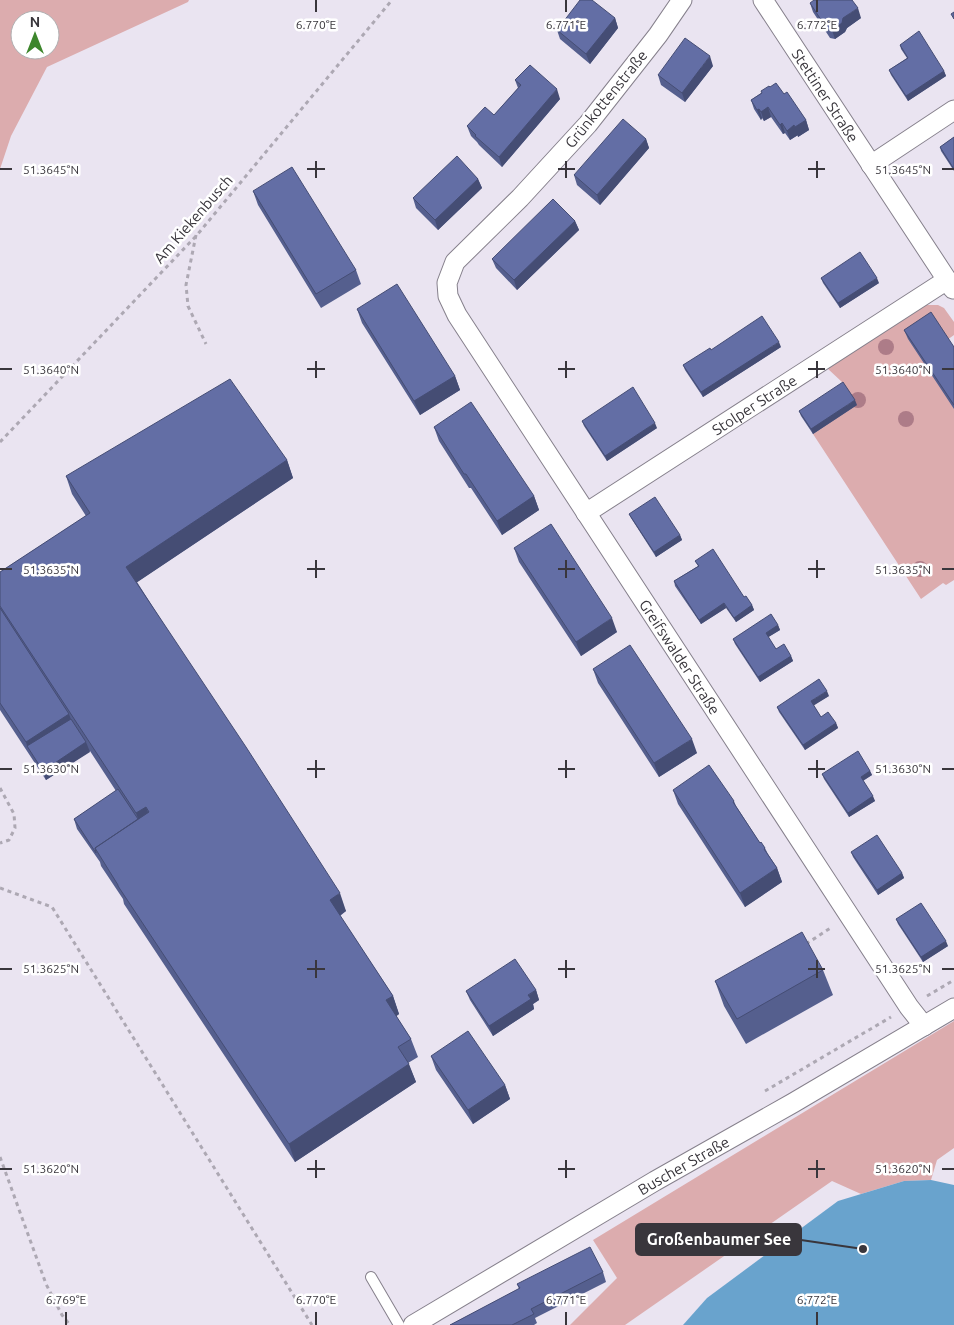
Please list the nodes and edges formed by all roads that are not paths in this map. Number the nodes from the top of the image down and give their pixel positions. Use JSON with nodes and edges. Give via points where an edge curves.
{"nodes":[{"id":1,"x":682,"y":0,"type":"edge"},
{"id":2,"x":763,"y":0,"type":"edge"},
{"id":3,"x":954,"y":110,"type":"edge"},
{"id":4,"x":871,"y":165,"type":"junction"},
{"id":5,"x":447,"y":283,"type":"joint"},
{"id":6,"x":950,"y":285,"type":"edge"},
{"id":7,"x":586,"y":513,"type":"junction"},
{"id":8,"x":954,"y":1008,"type":"edge"},
{"id":9,"x":924,"y":1026,"type":"junction"},
{"id":10,"x":370,"y":1277,"type":"dead end"},
{"id":11,"x":399,"y":1325,"type":"edge"},
{"id":12,"x":413,"y":1325,"type":"edge"}],
"edges":[{"from":1,"to":5,"type":"street","name":"Grünkottenstraße","via":[[588,124],[455,262]]},
{"from":2,"to":4,"type":"street","name":"Stettiner Straße"},
{"from":3,"to":4,"type":"street"},
{"from":4,"to":6,"type":"street","name":"Stettiner Straße"},
{"from":5,"to":7,"type":"street","name":"Greifswalder Straße","via":[[448,296],[457,315]]},
{"from":6,"to":7,"type":"street","name":"Stolper Straße"},
{"from":7,"to":9,"type":"street","name":"Greifswalder Straße"},
{"from":8,"to":9,"type":"street","name":"Buscher Straße"},
{"from":9,"to":12,"type":"street","name":"Buscher Straße"},
{"from":10,"to":11,"type":"lane"}]}
